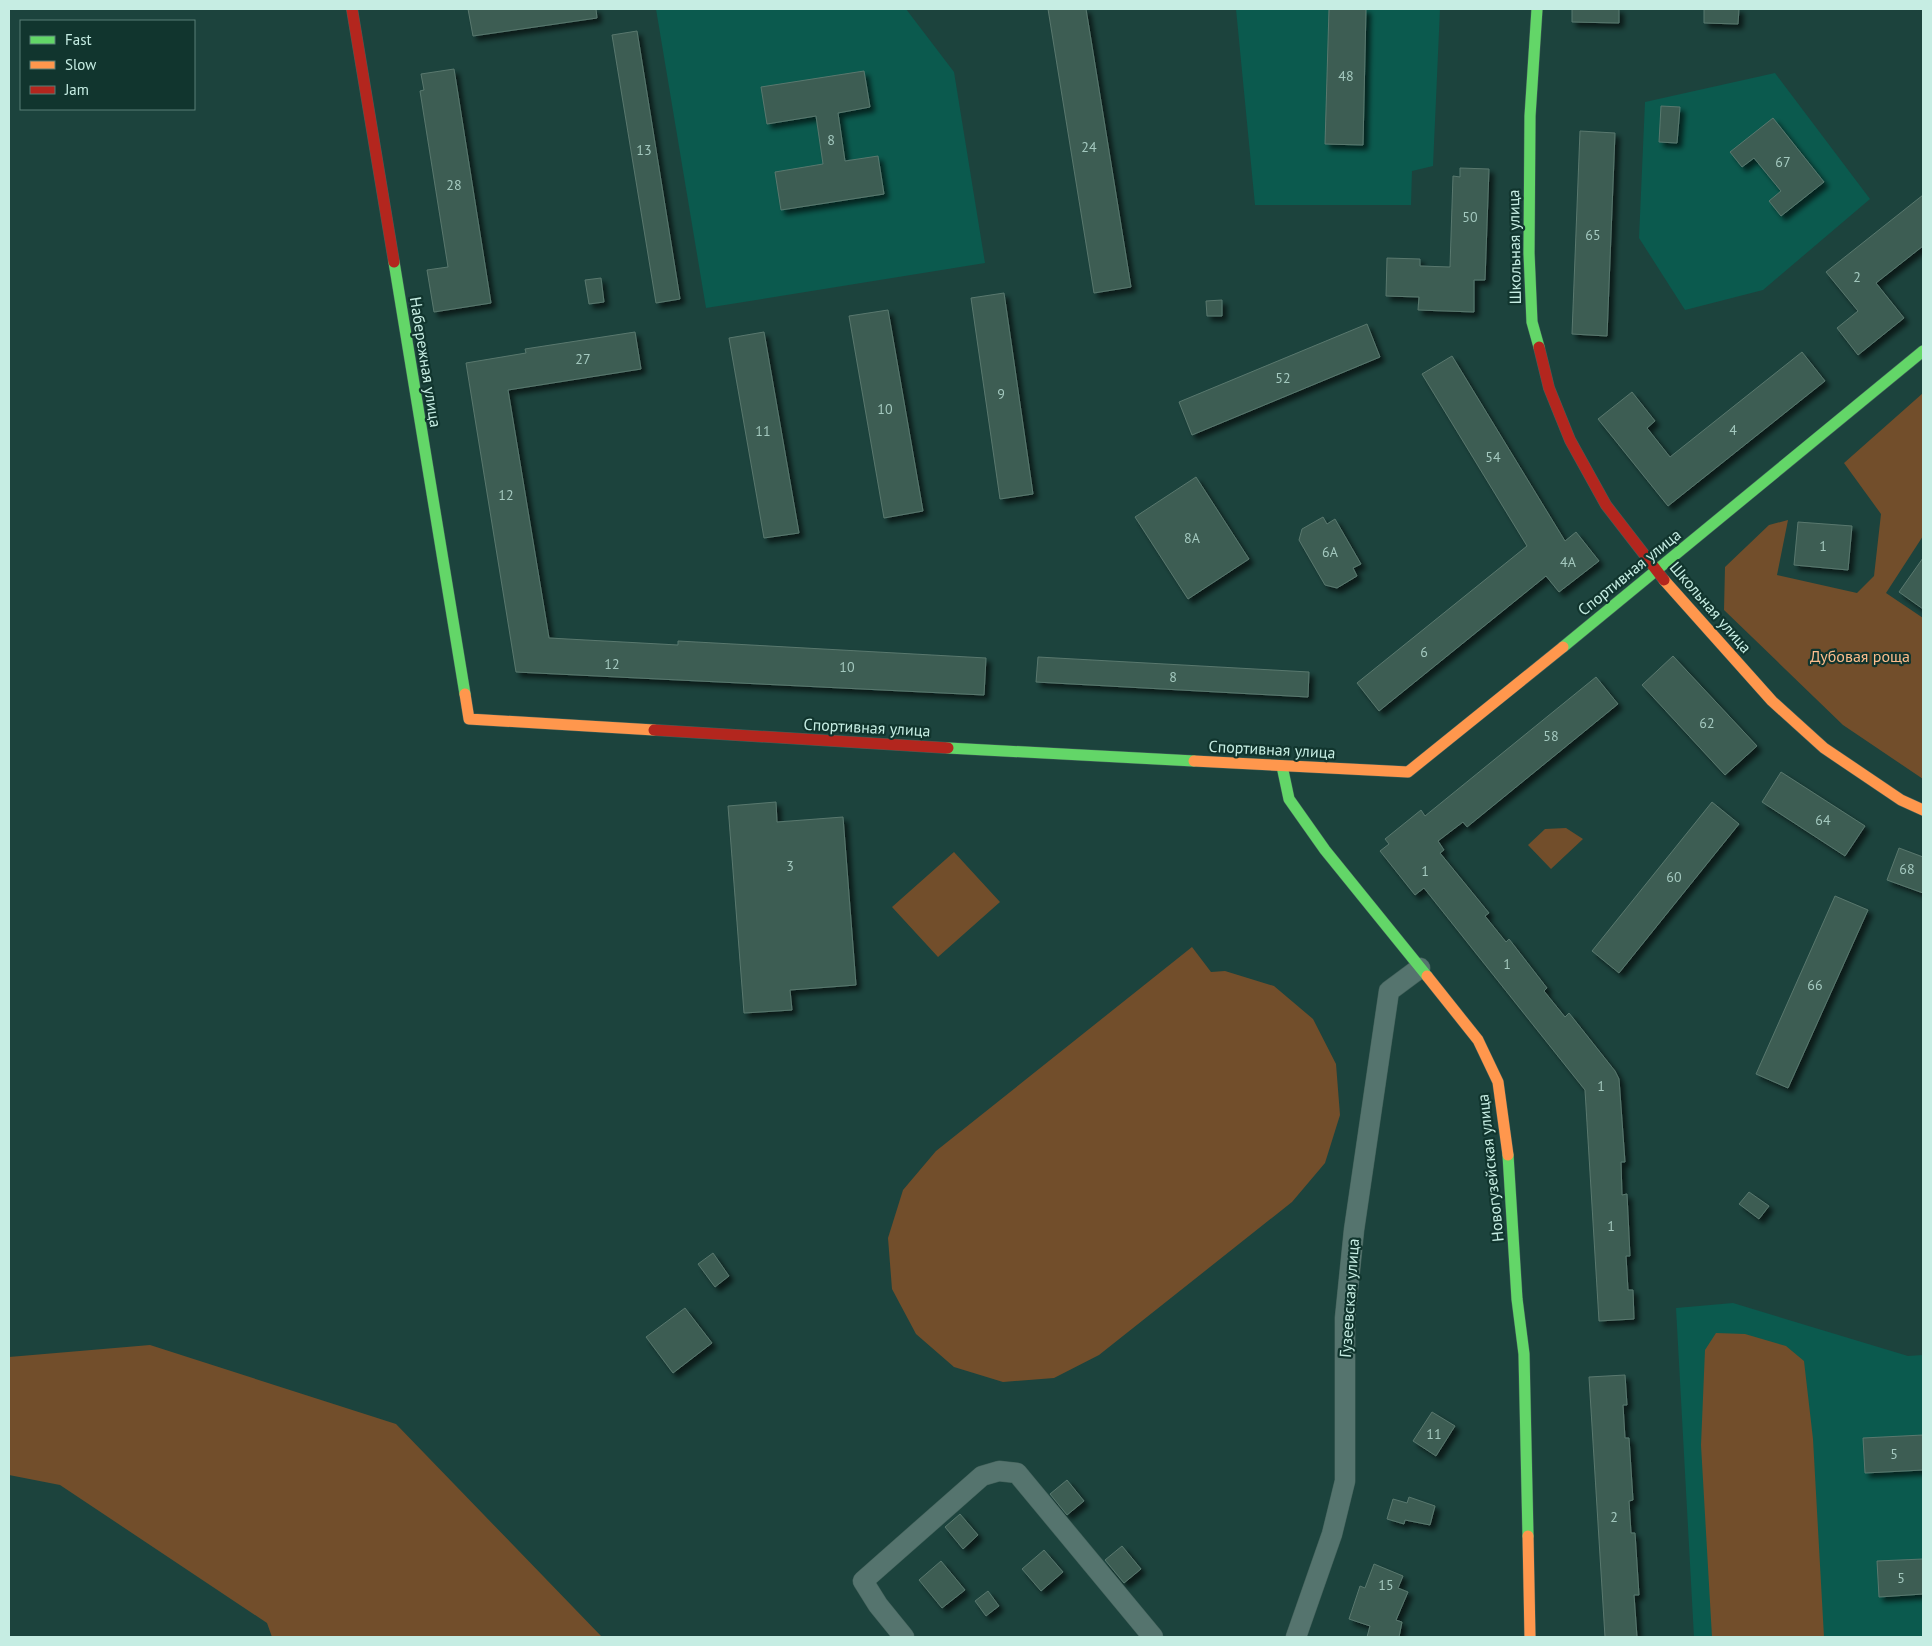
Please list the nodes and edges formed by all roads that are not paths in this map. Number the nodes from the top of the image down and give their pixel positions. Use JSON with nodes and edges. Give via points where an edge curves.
{"nodes":[{"id":1,"x":352,"y":9,"type":"edge"},
{"id":2,"x":1537,"y":9,"type":"edge"},
{"id":3,"x":1923,"y":351,"type":"edge"},
{"id":4,"x":1657,"y":571,"type":"junction"},
{"id":5,"x":469,"y":719,"type":"joint"},
{"id":6,"x":1282,"y":766,"type":"junction"},
{"id":7,"x":1923,"y":810,"type":"edge"},
{"id":8,"x":1420,"y":968,"type":"junction"},
{"id":9,"x":904,"y":1637,"type":"edge"},
{"id":10,"x":1153,"y":1637,"type":"edge"},
{"id":11,"x":1296,"y":1637,"type":"edge"},
{"id":12,"x":1530,"y":1637,"type":"edge"}],
"edges":[{"from":1,"to":5,"type":"street","name":"Набережная улица"},
{"from":2,"to":4,"type":"street","name":"Школьная улица","via":[[1530,116],[1532,322],[1550,388],[1570,440],[1606,505]]},
{"from":3,"to":4,"type":"street","name":"Спортивная улица"},
{"from":4,"to":6,"type":"street","name":"Спортивная улица","via":[[1408,772]]},
{"from":4,"to":7,"type":"street","name":"Школьная улица","via":[[1772,702],[1824,748],[1901,800]]},
{"from":5,"to":6,"type":"street","name":"Спортивная улица"},
{"from":6,"to":8,"type":"street","name":"Новогузейская улица","via":[[1289,800]]},
{"from":8,"to":11,"type":"street","name":"Гузеевская улица","via":[[1389,991],[1354,1230],[1345,1318],[1345,1481],[1332,1534]]},
{"from":8,"to":12,"type":"street","name":"Новогузейская улица","via":[[1478,1040],[1498,1082],[1510,1173],[1524,1354]]},
{"from":9,"to":10,"type":"street","via":[[863,1581],[982,1476],[999,1471],[1017,1473]]}]}
